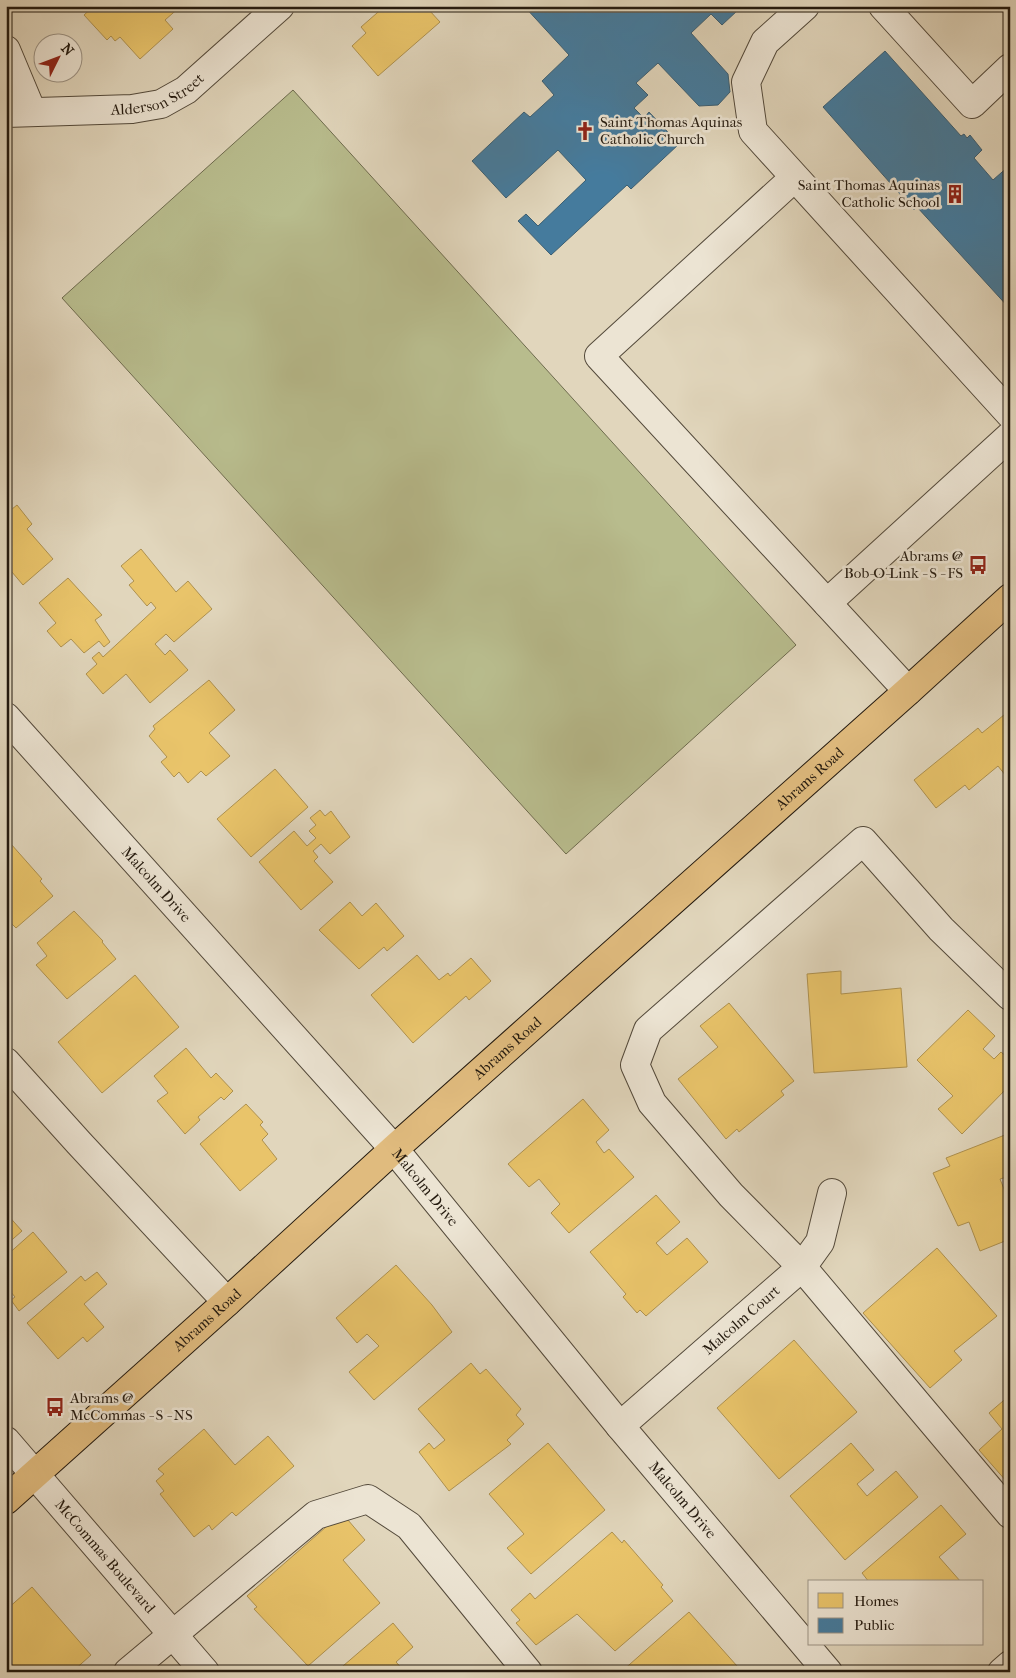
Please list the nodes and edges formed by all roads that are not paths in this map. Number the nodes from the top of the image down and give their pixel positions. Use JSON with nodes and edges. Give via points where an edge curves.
{"nodes":[{"id":1,"x":280,"y":6,"type":"edge"},
{"id":2,"x":805,"y":6,"type":"edge"},
{"id":3,"x":883,"y":6,"type":"edge"},
{"id":4,"x":6,"y":50,"type":"edge"},
{"id":5,"x":1010,"y":68,"type":"edge"},
{"id":6,"x":19,"y":112,"type":"edge"},
{"id":7,"x":794,"y":178,"type":"junction"},
{"id":8,"x":1010,"y":414,"type":"edge"},
{"id":9,"x":1010,"y":436,"type":"edge"},
{"id":10,"x":1010,"y":598,"type":"edge"},
{"id":11,"x":827,"y":603,"type":"junction"},
{"id":12,"x":908,"y":691,"type":"junction"},
{"id":13,"x":6,"y":717,"type":"edge"},
{"id":14,"x":1010,"y":996,"type":"edge"},
{"id":15,"x":6,"y":1062,"type":"edge"},
{"id":16,"x":394,"y":1149,"type":"junction"},
{"id":17,"x":832,"y":1192,"type":"dead end"},
{"id":18,"x":802,"y":1268,"type":"junction"},
{"id":19,"x":227,"y":1302,"type":"junction"},
{"id":20,"x":620,"y":1426,"type":"junction"},
{"id":21,"x":6,"y":1441,"type":"edge"},
{"id":22,"x":35,"y":1473,"type":"junction"},
{"id":23,"x":6,"y":1500,"type":"edge"},
{"id":24,"x":1010,"y":1514,"type":"edge"},
{"id":25,"x":173,"y":1634,"type":"junction"},
{"id":26,"x":1010,"y":1665,"type":"edge"},
{"id":27,"x":128,"y":1672,"type":"edge"},
{"id":28,"x":205,"y":1672,"type":"edge"},
{"id":29,"x":528,"y":1672,"type":"edge"},
{"id":30,"x":828,"y":1672,"type":"edge"},
{"id":31,"x":1002,"y":1672,"type":"edge"}],
"edges":[{"from":1,"to":6,"type":"street","name":"Alderson Street","via":[[186,90],[161,104],[132,109]]},
{"from":2,"to":7,"type":"street","via":[[765,42],[746,82],[753,131]]},
{"from":3,"to":5,"type":"street","via":[[972,104]]},
{"from":4,"to":6,"type":"street"},
{"from":7,"to":8,"type":"street"},
{"from":7,"to":11,"type":"street","via":[[599,356]]},
{"from":9,"to":11,"type":"street"},
{"from":10,"to":12,"type":"main road","name":"Abrams Road"},
{"from":11,"to":12,"type":"street"},
{"from":12,"to":16,"type":"main road","name":"Abrams Road"},
{"from":13,"to":16,"type":"street","name":"Malcolm Drive"},
{"from":14,"to":18,"type":"street","via":[[941,929],[863,841],[648,1030],[635,1065],[652,1103],[731,1195]]},
{"from":15,"to":19,"type":"street"},
{"from":16,"to":19,"type":"main road","name":"Abrams Road"},
{"from":16,"to":20,"type":"street","name":"Malcolm Drive"},
{"from":17,"to":18,"type":"street","name":"Malcolm Court","via":[[820,1242]]},
{"from":18,"to":20,"type":"street","name":"Malcolm Court"},
{"from":18,"to":24,"type":"street"},
{"from":19,"to":22,"type":"main road","name":"Abrams Road"},
{"from":20,"to":30,"type":"street","name":"Malcolm Drive"},
{"from":21,"to":22,"type":"street","name":"McCommas Boulevard"},
{"from":22,"to":23,"type":"main road","name":"Abrams Road"},
{"from":22,"to":25,"type":"street","name":"McCommas Boulevard"},
{"from":25,"to":27,"type":"street"},
{"from":25,"to":28,"type":"street","name":"McCommas Boulevard"},
{"from":25,"to":29,"type":"street","via":[[316,1514],[368,1499],[409,1526]]},
{"from":26,"to":31,"type":"street"}]}
